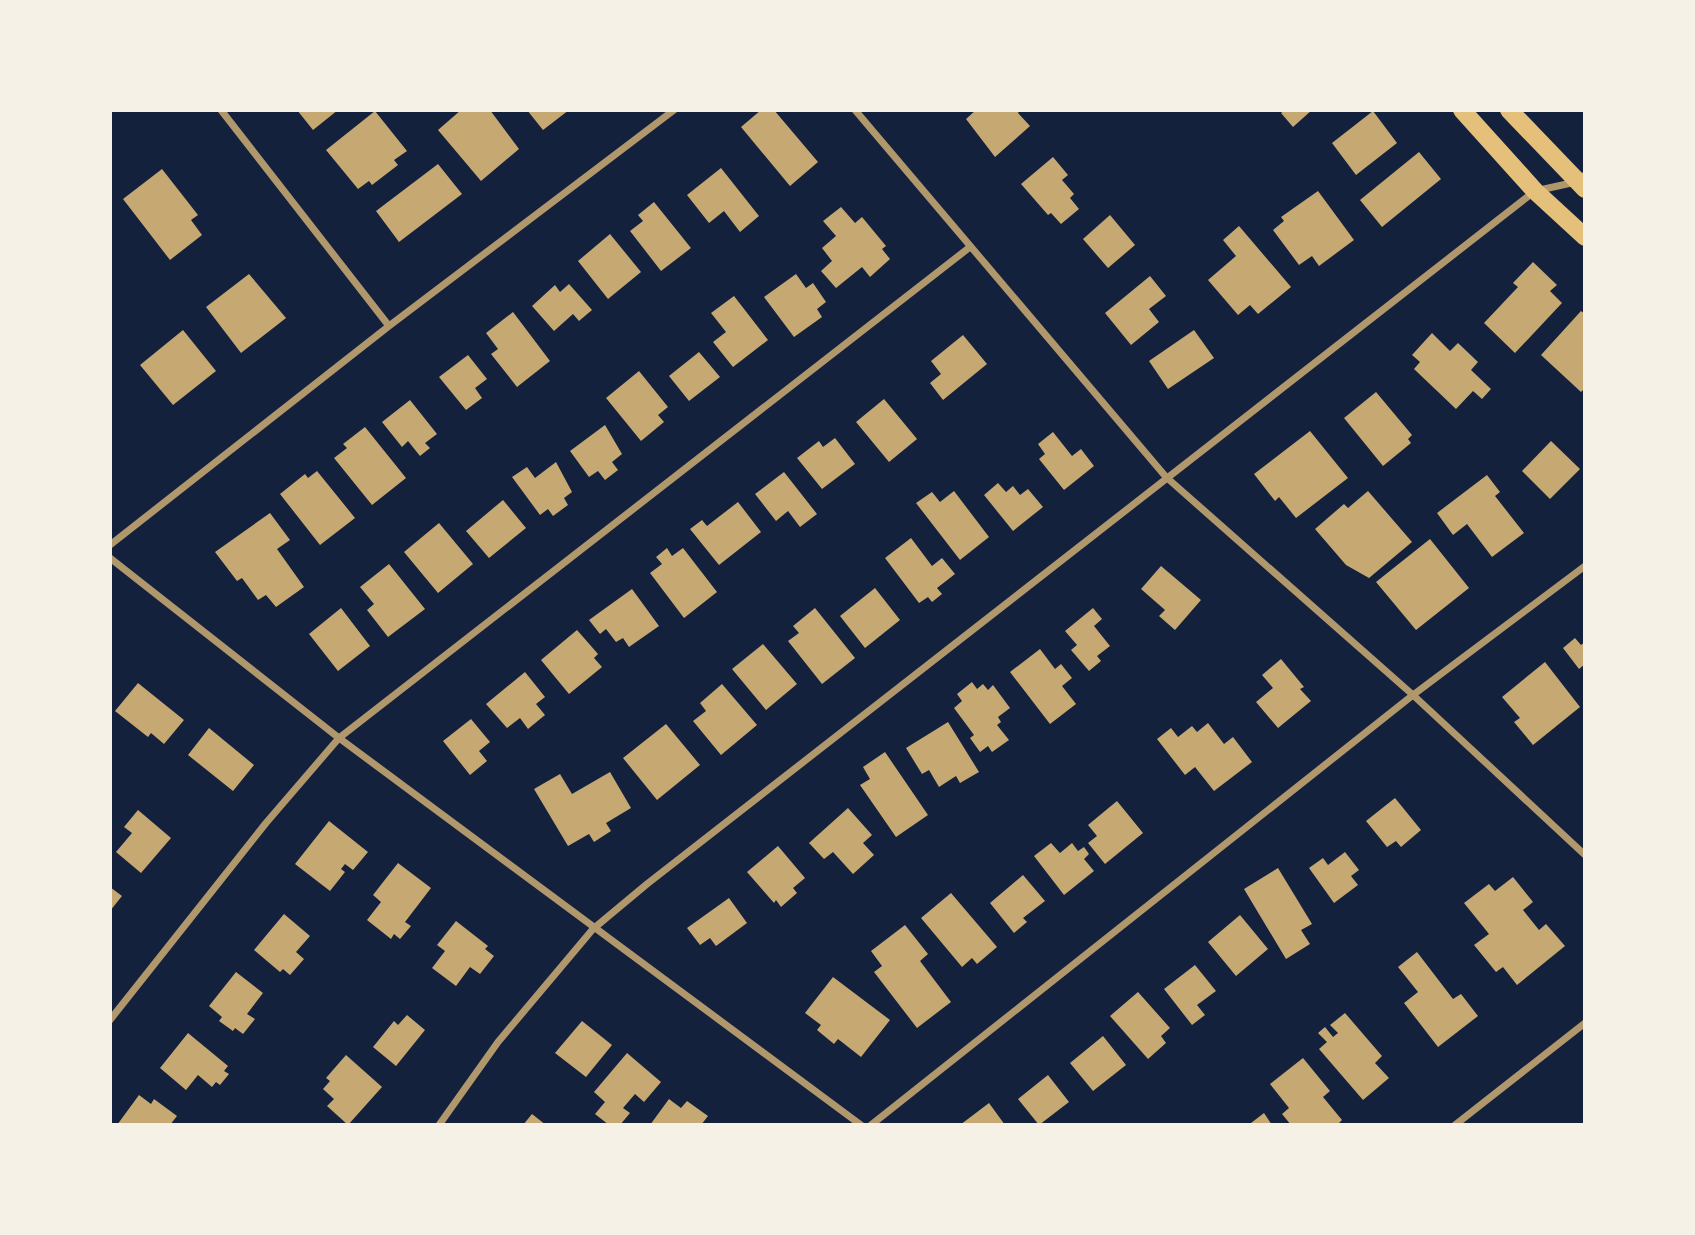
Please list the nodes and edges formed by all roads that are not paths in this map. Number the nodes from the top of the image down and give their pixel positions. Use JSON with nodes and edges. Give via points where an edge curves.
{"nodes":[{"id":1,"x":221,"y":110,"type":"edge"},
{"id":2,"x":674,"y":110,"type":"edge"},
{"id":3,"x":855,"y":110,"type":"edge"},
{"id":4,"x":1462,"y":110,"type":"edge"},
{"id":5,"x":1509,"y":110,"type":"edge"},
{"id":6,"x":1582,"y":182,"type":"edge"},
{"id":7,"x":1535,"y":191,"type":"junction"},
{"id":8,"x":1585,"y":237,"type":"edge"},
{"id":9,"x":970,"y":247,"type":"junction"},
{"id":10,"x":388,"y":326,"type":"junction"},
{"id":11,"x":1166,"y":477,"type":"junction"},
{"id":12,"x":110,"y":545,"type":"edge"},
{"id":13,"x":110,"y":558,"type":"edge"},
{"id":14,"x":1585,"y":566,"type":"edge"},
{"id":15,"x":1413,"y":695,"type":"junction"},
{"id":16,"x":339,"y":738,"type":"junction"},
{"id":17,"x":1585,"y":855,"type":"edge"},
{"id":18,"x":593,"y":929,"type":"junction"},
{"id":19,"x":110,"y":1020,"type":"edge"},
{"id":20,"x":1585,"y":1023,"type":"edge"},
{"id":21,"x":439,"y":1125,"type":"edge"},
{"id":22,"x":861,"y":1125,"type":"edge"},
{"id":23,"x":871,"y":1125,"type":"edge"},
{"id":24,"x":1455,"y":1125,"type":"edge"}],
"edges":[{"from":1,"to":10,"type":"street"},
{"from":2,"to":10,"type":"street"},
{"from":3,"to":9,"type":"street"},
{"from":4,"to":7,"type":"main road"},
{"from":5,"to":6,"type":"main road"},
{"from":6,"to":7,"type":"street"},
{"from":7,"to":8,"type":"main road"},
{"from":7,"to":11,"type":"street"},
{"from":9,"to":11,"type":"street"},
{"from":9,"to":16,"type":"street"},
{"from":10,"to":12,"type":"street"},
{"from":11,"to":15,"type":"street"},
{"from":11,"to":18,"type":"street"},
{"from":13,"to":16,"type":"street"},
{"from":14,"to":15,"type":"street"},
{"from":15,"to":17,"type":"street"},
{"from":15,"to":23,"type":"street"},
{"from":16,"to":18,"type":"street"},
{"from":16,"to":19,"type":"street"},
{"from":18,"to":21,"type":"street","via":[[498,1042]]},
{"from":18,"to":22,"type":"street"},
{"from":20,"to":24,"type":"street"}]}
